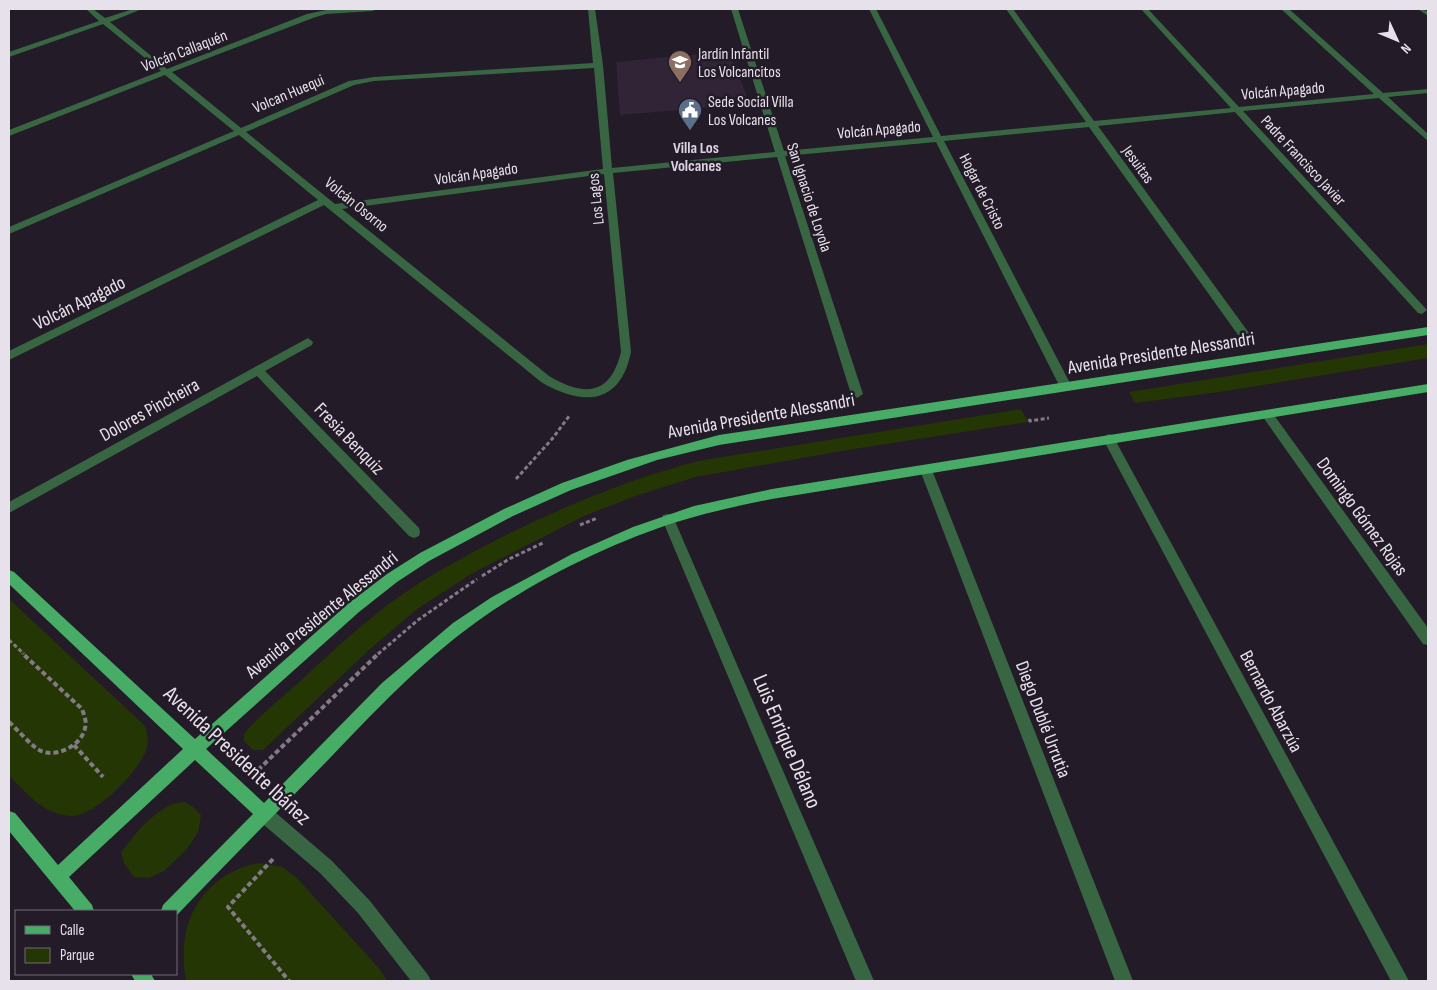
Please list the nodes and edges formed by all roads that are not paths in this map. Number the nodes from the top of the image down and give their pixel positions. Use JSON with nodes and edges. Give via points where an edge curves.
{"nodes":[{"id":1,"x":89,"y":9,"type":"edge"},
{"id":2,"x":139,"y":9,"type":"edge"},
{"id":3,"x":373,"y":9,"type":"edge"},
{"id":4,"x":592,"y":9,"type":"edge"},
{"id":5,"x":734,"y":9,"type":"edge"},
{"id":6,"x":872,"y":9,"type":"edge"},
{"id":7,"x":1009,"y":9,"type":"edge"},
{"id":8,"x":1144,"y":9,"type":"edge"},
{"id":9,"x":1285,"y":9,"type":"edge"},
{"id":10,"x":1422,"y":9,"type":"edge"},
{"id":11,"x":1428,"y":14,"type":"edge"},
{"id":12,"x":105,"y":21,"type":"junction"},
{"id":13,"x":9,"y":55,"type":"edge"},
{"id":14,"x":599,"y":65,"type":"junction"},
{"id":15,"x":168,"y":71,"type":"junction"},
{"id":16,"x":1428,"y":91,"type":"edge"},
{"id":17,"x":1382,"y":96,"type":"junction"},
{"id":18,"x":1238,"y":110,"type":"junction"},
{"id":19,"x":1091,"y":124,"type":"junction"},
{"id":20,"x":240,"y":130,"type":"junction"},
{"id":21,"x":9,"y":133,"type":"edge"},
{"id":22,"x":939,"y":138,"type":"junction"},
{"id":23,"x":1428,"y":138,"type":"edge"},
{"id":24,"x":780,"y":154,"type":"junction"},
{"id":25,"x":607,"y":171,"type":"junction"},
{"id":26,"x":330,"y":203,"type":"junction"},
{"id":27,"x":9,"y":231,"type":"edge"},
{"id":28,"x":1422,"y":310,"type":"dead end"},
{"id":29,"x":1428,"y":331,"type":"edge"},
{"id":30,"x":1245,"y":336,"type":"dead end"},
{"id":31,"x":308,"y":342,"type":"dead end"},
{"id":32,"x":9,"y":356,"type":"edge"},
{"id":33,"x":258,"y":370,"type":"junction"},
{"id":34,"x":1066,"y":386,"type":"junction"},
{"id":35,"x":1427,"y":390,"type":"edge"},
{"id":36,"x":580,"y":394,"type":"joint"},
{"id":37,"x":857,"y":394,"type":"dead end"},
{"id":38,"x":1267,"y":414,"type":"junction"},
{"id":39,"x":1109,"y":439,"type":"junction"},
{"id":40,"x":926,"y":470,"type":"junction"},
{"id":41,"x":9,"y":508,"type":"edge"},
{"id":42,"x":668,"y":519,"type":"junction"},
{"id":43,"x":414,"y":532,"type":"dead end"},
{"id":44,"x":9,"y":576,"type":"edge"},
{"id":45,"x":1428,"y":639,"type":"edge"},
{"id":46,"x":196,"y":749,"type":"junction"},
{"id":47,"x":264,"y":813,"type":"junction"},
{"id":48,"x":9,"y":819,"type":"edge"},
{"id":49,"x":57,"y":877,"type":"junction"},
{"id":50,"x":85,"y":910,"type":"edge"},
{"id":51,"x":171,"y":910,"type":"edge"},
{"id":52,"x":422,"y":981,"type":"edge"},
{"id":53,"x":865,"y":981,"type":"edge"},
{"id":54,"x":1124,"y":981,"type":"edge"},
{"id":55,"x":1400,"y":981,"type":"edge"}],
"edges":[{"from":1,"to":12,"type":"street","name":"Volcán Osorno"},
{"from":2,"to":12,"type":"street"},
{"from":3,"to":15,"type":"street","name":"Volcán Callaquén","via":[[310,16]]},
{"from":4,"to":14,"type":"street","name":"Los Lagos"},
{"from":5,"to":24,"type":"street","name":"San Ignacio de Loyola"},
{"from":6,"to":22,"type":"street","name":"Hogar de Cristo"},
{"from":7,"to":19,"type":"street","name":"Jesuitas"},
{"from":8,"to":18,"type":"street","name":"Padre Francisco Javier"},
{"from":9,"to":17,"type":"street"},
{"from":10,"to":11,"type":"street"},
{"from":12,"to":13,"type":"street"},
{"from":12,"to":15,"type":"street","name":"Volcán Osorno"},
{"from":14,"to":20,"type":"street","name":"Volcan Huequi","via":[[362,81],[344,85]]},
{"from":14,"to":25,"type":"street","name":"Los Lagos"},
{"from":15,"to":20,"type":"street","name":"Volcán Osorno"},
{"from":15,"to":21,"type":"street","name":"Volcán Callaquén"},
{"from":16,"to":17,"type":"street","name":"Volcán Apagado"},
{"from":17,"to":18,"type":"street","name":"Volcán Apagado"},
{"from":17,"to":23,"type":"street"},
{"from":18,"to":19,"type":"street","name":"Volcán Apagado"},
{"from":18,"to":28,"type":"street","name":"Padre Francisco Javier"},
{"from":19,"to":22,"type":"street","name":"Volcán Apagado"},
{"from":19,"to":30,"type":"street","name":"Jesuitas"},
{"from":20,"to":26,"type":"street","name":"Volcán Osorno"},
{"from":20,"to":27,"type":"street","name":"Volcan Huequi"},
{"from":22,"to":24,"type":"street","name":"Volcán Apagado"},
{"from":22,"to":34,"type":"street","name":"Hogar de Cristo"},
{"from":24,"to":25,"type":"street","name":"Volcán Apagado"},
{"from":24,"to":37,"type":"street","name":"San Ignacio de Loyola"},
{"from":25,"to":26,"type":"street","name":"Volcán Apagado"},
{"from":25,"to":36,"type":"street","name":"Los Lagos","via":[[626,352],[619,376],[613,382],[603,390]]},
{"from":26,"to":32,"type":"street","name":"Volcán Apagado"},
{"from":26,"to":36,"type":"street","name":"Volcán Osorno","via":[[545,379],[563,390]]},
{"from":29,"to":34,"type":"main road","name":"Avenida Presidente Alessandri"},
{"from":31,"to":33,"type":"street","name":"Dolores Pincheira"},
{"from":33,"to":41,"type":"street","name":"Dolores Pincheira"},
{"from":33,"to":43,"type":"street","name":"Fresia Benquiz"},
{"from":34,"to":46,"type":"main road","name":"Avenida Presidente Alessandri","via":[[719,440],[633,462],[564,487],[456,539],[392,578],[279,672]]},
{"from":35,"to":38,"type":"main road"},
{"from":38,"to":39,"type":"main road"},
{"from":38,"to":45,"type":"street","name":"Domingo Gómez Rojas"},
{"from":39,"to":40,"type":"main road"},
{"from":39,"to":55,"type":"street","name":"Bernardo Abarzúa"},
{"from":40,"to":42,"type":"main road","via":[[731,502]]},
{"from":40,"to":54,"type":"street","name":"Diego Dublé Urrutia"},
{"from":42,"to":47,"type":"main road","via":[[582,555],[515,590],[469,619],[386,688]]},
{"from":42,"to":53,"type":"street","name":"Luis Enrique Délano"},
{"from":44,"to":46,"type":"main road","name":"Avenida Presidente Ibáñez"},
{"from":46,"to":47,"type":"main road","name":"Avenida Presidente Ibáñez"},
{"from":46,"to":49,"type":"main road","name":"Avenida Presidente Alessandri"},
{"from":47,"to":51,"type":"main road"},
{"from":47,"to":52,"type":"street","name":"Avenida Presidente Ibáñez","via":[[326,867],[364,907]]},
{"from":48,"to":49,"type":"main road"},
{"from":49,"to":50,"type":"main road"}]}
